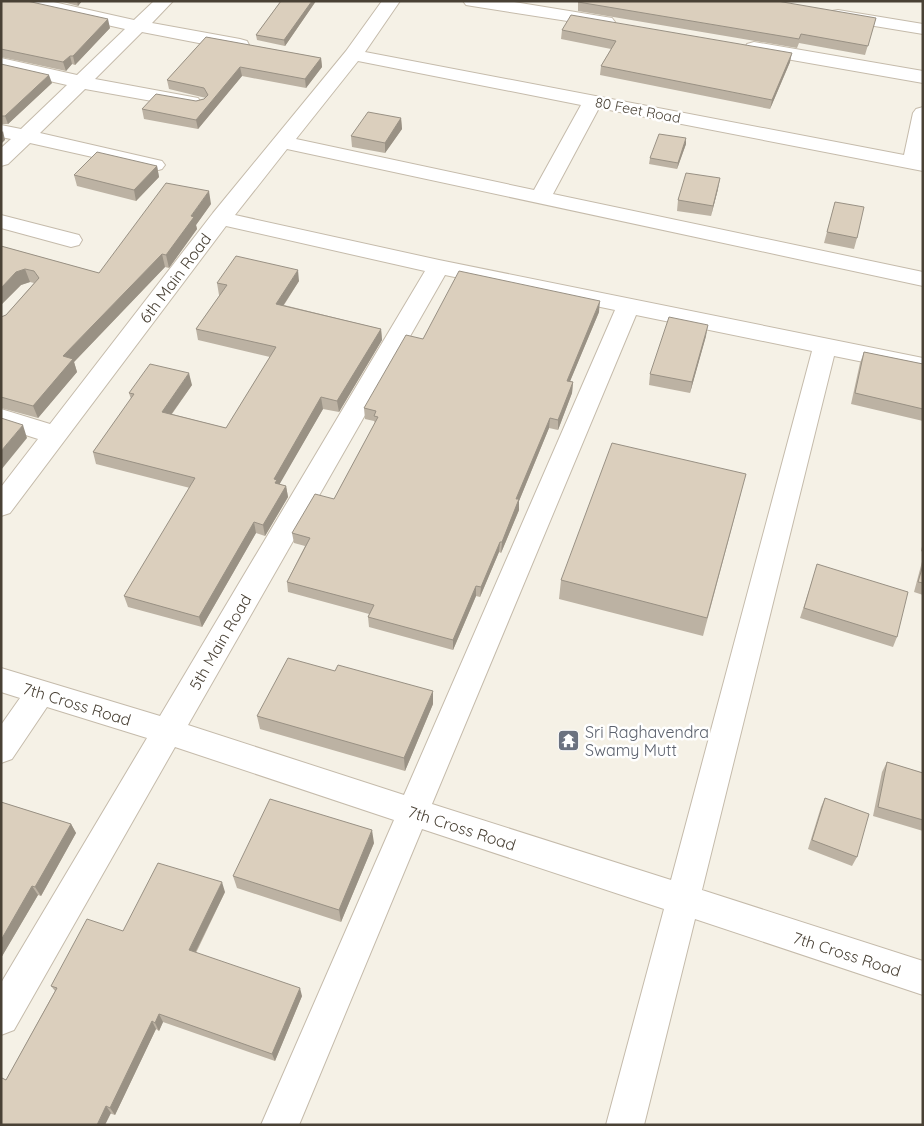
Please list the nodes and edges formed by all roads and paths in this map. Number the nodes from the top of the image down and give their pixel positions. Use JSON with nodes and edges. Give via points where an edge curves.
{"nodes":[{"id":1,"x":24,"y":1,"type":"edge"},
{"id":2,"x":164,"y":1,"type":"edge"},
{"id":3,"x":391,"y":1,"type":"edge"},
{"id":4,"x":472,"y":1,"type":"edge"},
{"id":5,"x":817,"y":11,"type":"edge"},
{"id":6,"x":621,"y":25,"type":"edge"},
{"id":7,"x":138,"y":26,"type":"junction"},
{"id":8,"x":923,"y":29,"type":"edge"},
{"id":9,"x":738,"y":45,"type":"edge"},
{"id":10,"x":260,"y":49,"type":"edge"},
{"id":11,"x":341,"y":60,"type":"junction"},
{"id":12,"x":1,"y":64,"type":"edge"},
{"id":13,"x":923,"y":77,"type":"edge"},
{"id":14,"x":81,"y":82,"type":"junction"},
{"id":15,"x":593,"y":101,"type":"junction"},
{"id":16,"x":198,"y":103,"type":"edge"},
{"id":17,"x":923,"y":113,"type":"edge"},
{"id":18,"x":1,"y":131,"type":"edge"},
{"id":19,"x":26,"y":136,"type":"junction"},
{"id":20,"x":281,"y":142,"type":"junction"},
{"id":21,"x":1,"y":160,"type":"edge"},
{"id":22,"x":918,"y":164,"type":"edge"},
{"id":23,"x":155,"y":165,"type":"edge"},
{"id":24,"x":540,"y":198,"type":"junction"},
{"id":25,"x":220,"y":218,"type":"junction"},
{"id":26,"x":1,"y":221,"type":"edge"},
{"id":27,"x":71,"y":240,"type":"dead end"},
{"id":28,"x":439,"y":267,"type":"junction"},
{"id":29,"x":923,"y":279,"type":"edge"},
{"id":30,"x":628,"y":306,"type":"junction"},
{"id":31,"x":825,"y":346,"type":"junction"},
{"id":32,"x":923,"y":366,"type":"edge"},
{"id":33,"x":1,"y":418,"type":"edge"},
{"id":34,"x":55,"y":435,"type":"junction"},
{"id":35,"x":1,"y":506,"type":"edge"},
{"id":36,"x":1,"y":680,"type":"edge"},
{"id":37,"x":40,"y":693,"type":"junction"},
{"id":38,"x":168,"y":732,"type":"junction"},
{"id":39,"x":1,"y":750,"type":"edge"},
{"id":40,"x":413,"y":812,"type":"junction"},
{"id":41,"x":682,"y":900,"type":"junction"},
{"id":42,"x":923,"y":978,"type":"edge"},
{"id":43,"x":1,"y":1017,"type":"edge"},
{"id":44,"x":280,"y":1125,"type":"edge"},
{"id":45,"x":625,"y":1125,"type":"edge"}],
"edges":[{"from":1,"to":7,"type":"street"},
{"from":2,"to":7,"type":"street"},
{"from":3,"to":11,"type":"street","name":"6th Main Road"},
{"from":4,"to":6,"type":"street"},
{"from":5,"to":8,"type":"street"},
{"from":7,"to":10,"type":"street"},
{"from":7,"to":14,"type":"street"},
{"from":9,"to":13,"type":"street"},
{"from":11,"to":15,"type":"street","name":"80 Feet Road"},
{"from":11,"to":20,"type":"street","name":"6th Main Road"},
{"from":12,"to":14,"type":"street"},
{"from":14,"to":16,"type":"street"},
{"from":14,"to":19,"type":"street"},
{"from":15,"to":22,"type":"street","name":"80 Feet Road"},
{"from":15,"to":24,"type":"street"},
{"from":17,"to":22,"type":"street"},
{"from":18,"to":19,"type":"street"},
{"from":19,"to":21,"type":"street"},
{"from":19,"to":23,"type":"street"},
{"from":20,"to":24,"type":"street"},
{"from":20,"to":25,"type":"street","name":"6th Main Road"},
{"from":24,"to":29,"type":"street"},
{"from":25,"to":28,"type":"street"},
{"from":25,"to":34,"type":"street","name":"6th Main Road"},
{"from":26,"to":27,"type":"street"},
{"from":28,"to":30,"type":"street"},
{"from":28,"to":38,"type":"street","name":"5th Main Road"},
{"from":30,"to":31,"type":"street"},
{"from":30,"to":40,"type":"street"},
{"from":31,"to":32,"type":"street"},
{"from":31,"to":41,"type":"street"},
{"from":33,"to":34,"type":"street"},
{"from":34,"to":35,"type":"street","name":"6th Main Road"},
{"from":36,"to":37,"type":"street","name":"7th Cross Road"},
{"from":37,"to":38,"type":"street","name":"7th Cross Road"},
{"from":37,"to":39,"type":"street"},
{"from":38,"to":40,"type":"street","name":"7th Cross Road"},
{"from":38,"to":43,"type":"street","name":"5th Main Road"},
{"from":40,"to":41,"type":"street","name":"7th Cross Road"},
{"from":40,"to":44,"type":"street"},
{"from":41,"to":42,"type":"street","name":"7th Cross Road"},
{"from":41,"to":45,"type":"street"}]}
